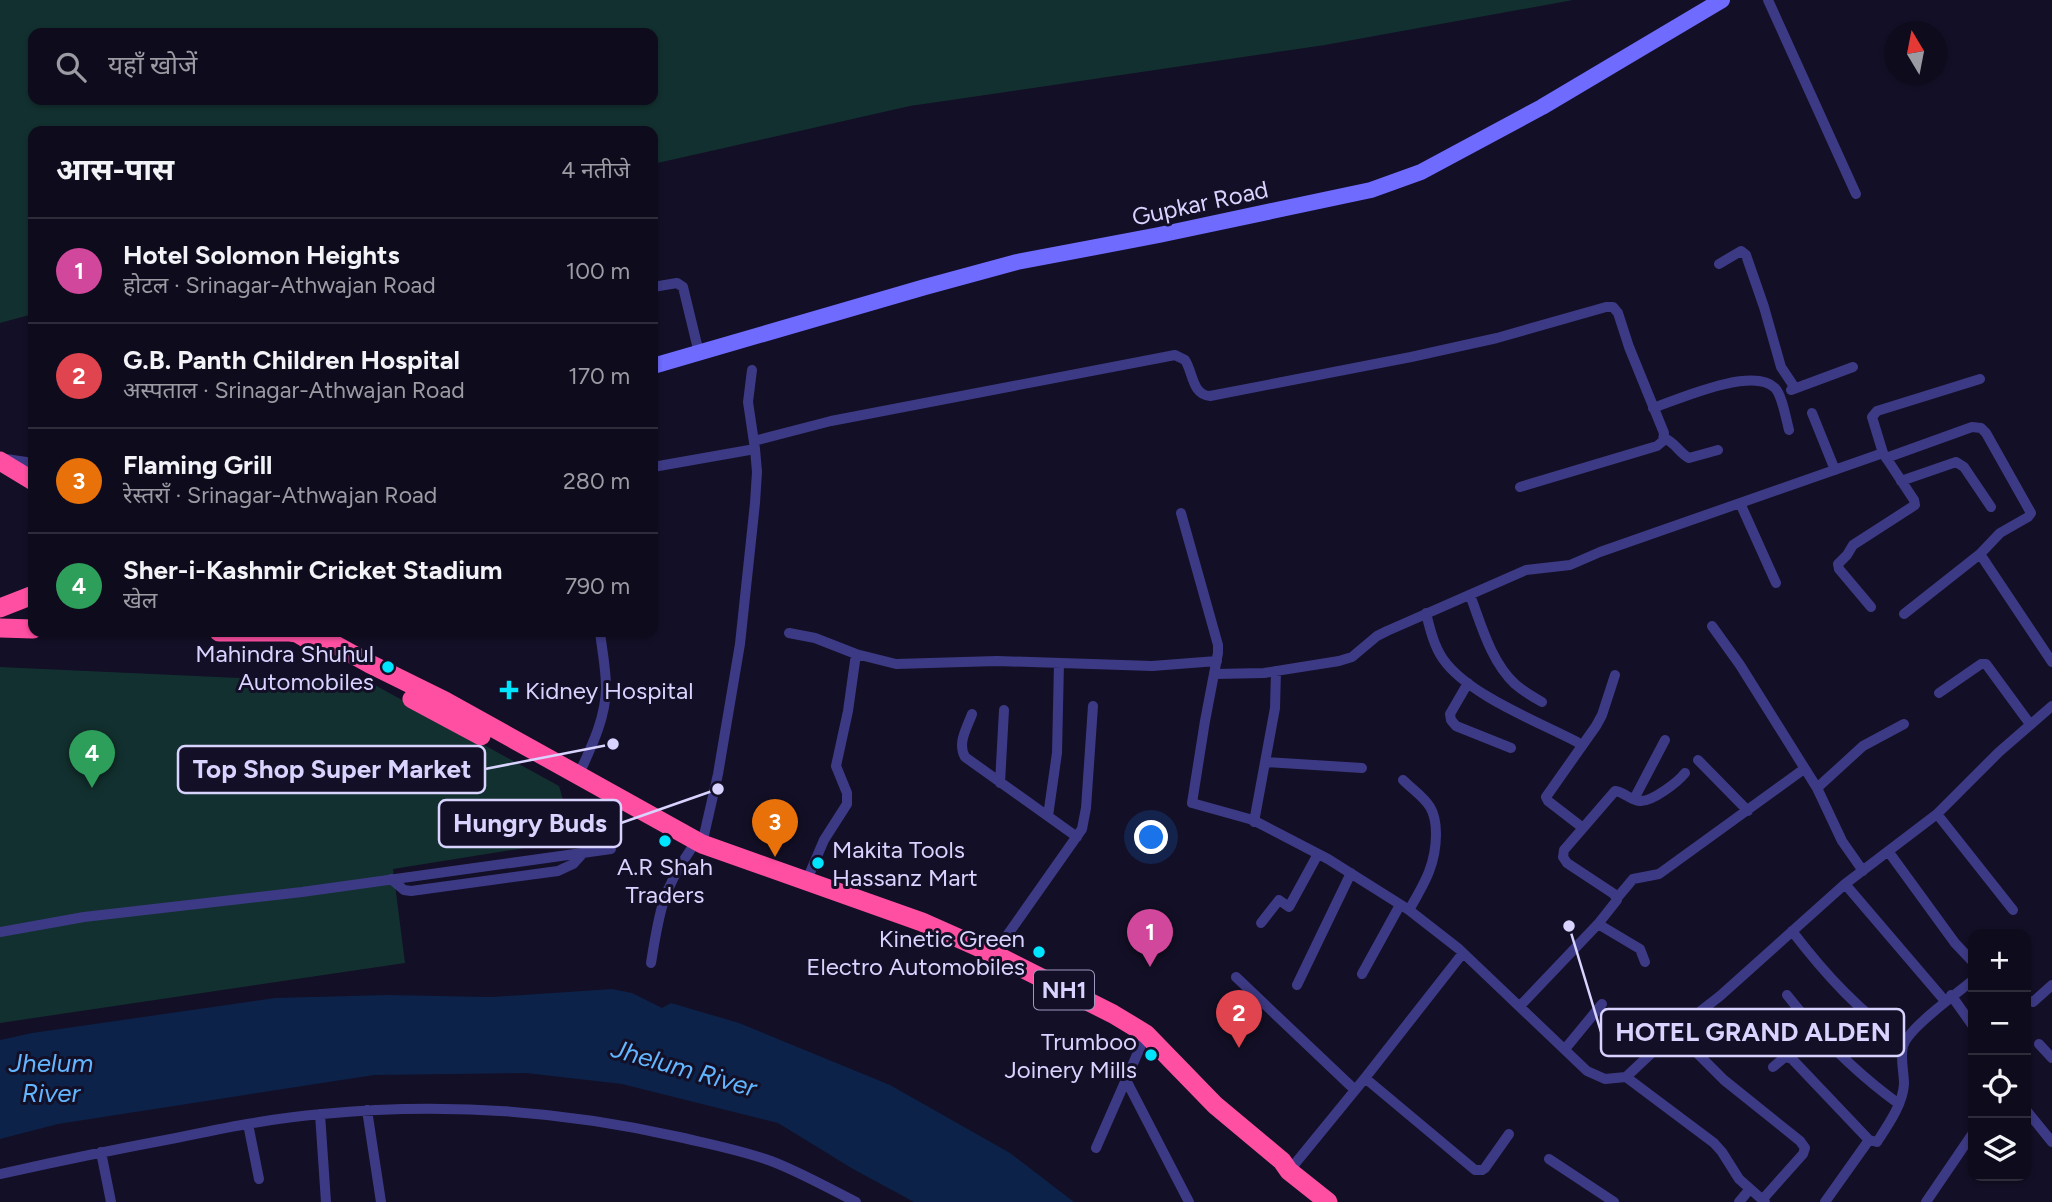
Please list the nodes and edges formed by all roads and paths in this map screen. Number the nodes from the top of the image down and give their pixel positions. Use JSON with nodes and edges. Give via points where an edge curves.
{"nodes":[{"id":1,"x":1722,"y":0,"type":"edge"},
{"id":2,"x":1768,"y":0,"type":"edge"},
{"id":3,"x":1856,"y":194,"type":"dead end"},
{"id":4,"x":1719,"y":264,"type":"dead end"},
{"id":5,"x":658,"y":286,"type":"edge"},
{"id":6,"x":699,"y":353,"type":"junction"},
{"id":7,"x":658,"y":365,"type":"edge"},
{"id":8,"x":1853,"y":367,"type":"dead end"},
{"id":9,"x":752,"y":370,"type":"dead end"},
{"id":10,"x":1980,"y":379,"type":"dead end"},
{"id":11,"x":1795,"y":388,"type":"junction"},
{"id":12,"x":1779,"y":394,"type":"junction"},
{"id":13,"x":1653,"y":408,"type":"junction"},
{"id":14,"x":1812,"y":413,"type":"dead end"},
{"id":15,"x":1789,"y":430,"type":"dead end"},
{"id":16,"x":1664,"y":438,"type":"junction"},
{"id":17,"x":755,"y":445,"type":"junction"},
{"id":18,"x":1718,"y":450,"type":"dead end"},
{"id":19,"x":1884,"y":455,"type":"junction"},
{"id":20,"x":0,"y":460,"type":"edge"},
{"id":21,"x":28,"y":463,"type":"edge"},
{"id":22,"x":658,"y":466,"type":"edge"},
{"id":23,"x":1835,"y":470,"type":"junction"},
{"id":24,"x":28,"y":478,"type":"edge"},
{"id":25,"x":1901,"y":481,"type":"junction"},
{"id":26,"x":1520,"y":487,"type":"dead end"},
{"id":27,"x":1740,"y":503,"type":"junction"},
{"id":28,"x":1991,"y":507,"type":"dead end"},
{"id":29,"x":1181,"y":513,"type":"dead end"},
{"id":30,"x":1980,"y":554,"type":"junction"},
{"id":31,"x":1776,"y":583,"type":"dead end"},
{"id":32,"x":1469,"y":595,"type":"junction"},
{"id":33,"x":28,"y":597,"type":"edge"},
{"id":34,"x":1871,"y":607,"type":"dead end"},
{"id":35,"x":0,"y":608,"type":"edge"},
{"id":36,"x":1426,"y":613,"type":"junction"},
{"id":37,"x":1904,"y":614,"type":"dead end"},
{"id":38,"x":1712,"y":626,"type":"dead end"},
{"id":39,"x":0,"y":628,"type":"edge"},
{"id":40,"x":28,"y":628,"type":"edge"},
{"id":41,"x":789,"y":632,"type":"dead end"},
{"id":42,"x":312,"y":637,"type":"edge"},
{"id":43,"x":312,"y":637,"type":"edge"},
{"id":44,"x":601,"y":637,"type":"edge"},
{"id":45,"x":856,"y":654,"type":"junction"},
{"id":46,"x":1217,"y":661,"type":"junction"},
{"id":47,"x":2052,"y":662,"type":"edge"},
{"id":48,"x":1059,"y":663,"type":"junction"},
{"id":49,"x":1276,"y":671,"type":"junction"},
{"id":50,"x":1215,"y":674,"type":"junction"},
{"id":51,"x":1615,"y":675,"type":"dead end"},
{"id":52,"x":1468,"y":683,"type":"junction"},
{"id":53,"x":1938,"y":693,"type":"dead end"},
{"id":54,"x":1542,"y":702,"type":"dead end"},
{"id":55,"x":1093,"y":706,"type":"dead end"},
{"id":56,"x":2052,"y":706,"type":"edge"},
{"id":57,"x":1004,"y":710,"type":"dead end"},
{"id":58,"x":972,"y":714,"type":"dead end"},
{"id":59,"x":1904,"y":724,"type":"dead end"},
{"id":60,"x":2030,"y":724,"type":"junction"},
{"id":61,"x":1665,"y":740,"type":"dead end"},
{"id":62,"x":1577,"y":742,"type":"dead end"},
{"id":63,"x":1511,"y":748,"type":"dead end"},
{"id":64,"x":1698,"y":760,"type":"dead end"},
{"id":65,"x":1265,"y":762,"type":"junction"},
{"id":66,"x":1362,"y":768,"type":"dead end"},
{"id":67,"x":1804,"y":769,"type":"junction"},
{"id":68,"x":1685,"y":773,"type":"dead end"},
{"id":69,"x":578,"y":776,"type":"junction"},
{"id":70,"x":1403,"y":780,"type":"dead end"},
{"id":71,"x":1000,"y":783,"type":"junction"},
{"id":72,"x":1818,"y":788,"type":"junction"},
{"id":73,"x":1634,"y":799,"type":"junction"},
{"id":74,"x":1748,"y":811,"type":"junction"},
{"id":75,"x":1937,"y":814,"type":"junction"},
{"id":76,"x":1048,"y":816,"type":"junction"},
{"id":77,"x":1254,"y":821,"type":"junction"},
{"id":78,"x":1583,"y":828,"type":"junction"},
{"id":79,"x":1077,"y":837,"type":"junction"},
{"id":80,"x":696,"y":847,"type":"junction"},
{"id":81,"x":611,"y":849,"type":"dead end"},
{"id":82,"x":1888,"y":851,"type":"junction"},
{"id":83,"x":1318,"y":854,"type":"junction"},
{"id":84,"x":1863,"y":871,"type":"junction"},
{"id":85,"x":1351,"y":873,"type":"junction"},
{"id":86,"x":806,"y":882,"type":"junction"},
{"id":87,"x":1845,"y":884,"type":"junction"},
{"id":88,"x":1617,"y":898,"type":"junction"},
{"id":89,"x":1405,"y":908,"type":"junction"},
{"id":90,"x":2013,"y":910,"type":"dead end"},
{"id":91,"x":1261,"y":923,"type":"dead end"},
{"id":92,"x":1598,"y":924,"type":"junction"},
{"id":93,"x":1792,"y":931,"type":"junction"},
{"id":94,"x":0,"y":932,"type":"edge"},
{"id":95,"x":1463,"y":953,"type":"junction"},
{"id":96,"x":994,"y":954,"type":"junction"},
{"id":97,"x":1968,"y":957,"type":"edge"},
{"id":98,"x":1645,"y":962,"type":"dead end"},
{"id":99,"x":651,"y":963,"type":"dead end"},
{"id":100,"x":1362,"y":974,"type":"dead end"},
{"id":101,"x":1236,"y":977,"type":"dead end"},
{"id":102,"x":1968,"y":984,"type":"edge"},
{"id":103,"x":1297,"y":985,"type":"dead end"},
{"id":104,"x":2051,"y":989,"type":"edge"},
{"id":105,"x":1787,"y":995,"type":"dead end"},
{"id":106,"x":1948,"y":998,"type":"junction"},
{"id":107,"x":2031,"y":1001,"type":"edge"},
{"id":108,"x":1602,"y":1004,"type":"dead end"},
{"id":109,"x":1520,"y":1006,"type":"junction"},
{"id":110,"x":1968,"y":1020,"type":"edge"},
{"id":111,"x":1675,"y":1031,"type":"junction"},
{"id":112,"x":1146,"y":1034,"type":"junction"},
{"id":113,"x":1903,"y":1044,"type":"junction"},
{"id":114,"x":2039,"y":1044,"type":"dead end"},
{"id":115,"x":1565,"y":1049,"type":"junction"},
{"id":116,"x":2052,"y":1058,"type":"edge"},
{"id":117,"x":1773,"y":1067,"type":"dead end"},
{"id":118,"x":1626,"y":1076,"type":"junction"},
{"id":119,"x":1365,"y":1078,"type":"junction"},
{"id":120,"x":1126,"y":1080,"type":"junction"},
{"id":121,"x":1355,"y":1090,"type":"junction"},
{"id":122,"x":1899,"y":1104,"type":"junction"},
{"id":123,"x":367,"y":1110,"type":"junction"},
{"id":124,"x":320,"y":1114,"type":"junction"},
{"id":125,"x":2031,"y":1116,"type":"edge"},
{"id":126,"x":248,"y":1124,"type":"junction"},
{"id":127,"x":1509,"y":1134,"type":"dead end"},
{"id":128,"x":1869,"y":1140,"type":"junction"},
{"id":129,"x":1968,"y":1140,"type":"edge"},
{"id":130,"x":2052,"y":1142,"type":"edge"},
{"id":131,"x":1096,"y":1148,"type":"dead end"},
{"id":132,"x":101,"y":1152,"type":"junction"},
{"id":133,"x":1549,"y":1159,"type":"dead end"},
{"id":134,"x":1288,"y":1166,"type":"junction"},
{"id":135,"x":0,"y":1174,"type":"edge"},
{"id":136,"x":259,"y":1179,"type":"dead end"},
{"id":137,"x":1749,"y":1190,"type":"junction"},
{"id":138,"x":1764,"y":1201,"type":"edge"},
{"id":139,"x":111,"y":1202,"type":"edge"},
{"id":140,"x":326,"y":1202,"type":"edge"},
{"id":141,"x":381,"y":1202,"type":"edge"},
{"id":142,"x":856,"y":1202,"type":"edge"},
{"id":143,"x":1189,"y":1202,"type":"edge"},
{"id":144,"x":1328,"y":1202,"type":"edge"},
{"id":145,"x":1340,"y":1202,"type":"edge"},
{"id":146,"x":1614,"y":1202,"type":"edge"},
{"id":147,"x":1739,"y":1202,"type":"edge"},
{"id":148,"x":1825,"y":1202,"type":"edge"},
{"id":149,"x":1926,"y":1202,"type":"edge"}],
"edges":[{"from":1,"to":6,"type":"main road","name":"Gupkar Road","via":[[1530,114],[1421,172],[1371,190],[1017,262]]},
{"from":2,"to":3,"type":"street"},
{"from":4,"to":11,"type":"street","via":[[1741,251],[1746,255],[1781,367]]},
{"from":5,"to":6,"type":"street","via":[[677,283],[683,288]]},
{"from":6,"to":7,"type":"main road","name":"Gupkar Road"},
{"from":8,"to":11,"type":"street"},
{"from":9,"to":17,"type":"street","via":[[748,402]]},
{"from":10,"to":19,"type":"street","via":[[1877,411],[1872,417]]},
{"from":11,"to":12,"type":"street"},
{"from":12,"to":13,"type":"street","via":[[1768,383],[1743,381]]},
{"from":12,"to":15,"type":"street"},
{"from":13,"to":16,"type":"street"},
{"from":13,"to":17,"type":"street","via":[[1618,313],[1611,306],[1497,338],[1210,396],[1199,393],[1185,360],[1175,355],[831,421]]},
{"from":14,"to":23,"type":"street"},
{"from":16,"to":18,"type":"street","via":[[1689,458]]},
{"from":16,"to":26,"type":"street","via":[[1657,446]]},
{"from":17,"to":22,"type":"street"},
{"from":17,"to":80,"type":"street","via":[[756,496],[740,644],[718,774]]},
{"from":19,"to":23,"type":"street"},
{"from":19,"to":25,"type":"street"},
{"from":19,"to":30,"type":"street","via":[[1981,428],[2031,513],[2000,533]]},
{"from":20,"to":21,"type":"street"},
{"from":20,"to":24,"type":"highway"},
{"from":23,"to":27,"type":"street"},
{"from":25,"to":28,"type":"street","via":[[1956,462]]},
{"from":25,"to":34,"type":"street","via":[[1914,507],[1853,545],[1838,564]]},
{"from":27,"to":31,"type":"street"},
{"from":27,"to":32,"type":"street","via":[[1570,565],[1527,570]]},
{"from":29,"to":46,"type":"street","via":[[1218,645]]},
{"from":30,"to":37,"type":"street"},
{"from":30,"to":47,"type":"street"},
{"from":32,"to":36,"type":"street"},
{"from":32,"to":54,"type":"street","via":[[1501,667],[1513,682]]},
{"from":33,"to":35,"type":"highway"},
{"from":36,"to":49,"type":"street","via":[[1377,636],[1352,657]]},
{"from":36,"to":52,"type":"street","via":[[1442,658]]},
{"from":38,"to":67,"type":"street"},
{"from":39,"to":40,"type":"highway"},
{"from":41,"to":45,"type":"street"},
{"from":42,"to":80,"type":"highway","number":"NH1","via":[[445,717]]},
{"from":43,"to":69,"type":"highway","number":"NH1","via":[[445,701]]},
{"from":44,"to":69,"type":"street","via":[[604,706]]},
{"from":45,"to":48,"type":"street","via":[[896,664]]},
{"from":45,"to":86,"type":"street","via":[[836,766],[849,798]]},
{"from":46,"to":48,"type":"street","via":[[1152,666]]},
{"from":46,"to":50,"type":"street"},
{"from":48,"to":76,"type":"street","via":[[1057,753]]},
{"from":49,"to":50,"type":"street"},
{"from":49,"to":65,"type":"street"},
{"from":50,"to":77,"type":"street","via":[[1192,803]]},
{"from":51,"to":78,"type":"street","via":[[1596,726],[1546,797]]},
{"from":52,"to":62,"type":"street"},
{"from":52,"to":63,"type":"street","via":[[1451,720]]},
{"from":53,"to":60,"type":"street","via":[[1986,664]]},
{"from":55,"to":79,"type":"street","via":[[1086,808]]},
{"from":56,"to":60,"type":"street"},
{"from":57,"to":71,"type":"street"},
{"from":58,"to":71,"type":"street","via":[[962,752]]},
{"from":59,"to":72,"type":"street","via":[[1863,746]]},
{"from":60,"to":75,"type":"street"},
{"from":61,"to":73,"type":"street"},
{"from":64,"to":74,"type":"street"},
{"from":65,"to":66,"type":"street"},
{"from":65,"to":77,"type":"street"},
{"from":67,"to":72,"type":"street"},
{"from":67,"to":74,"type":"street"},
{"from":68,"to":73,"type":"street","via":[[1648,799]]},
{"from":69,"to":80,"type":"highway","number":"NH1"},
{"from":70,"to":89,"type":"street","via":[[1432,810],[1436,829],[1430,872]]},
{"from":71,"to":76,"type":"street"},
{"from":72,"to":84,"type":"street","via":[[1842,841]]},
{"from":73,"to":78,"type":"street","via":[[1615,791]]},
{"from":74,"to":88,"type":"street","via":[[1659,874],[1633,879]]},
{"from":75,"to":82,"type":"street"},
{"from":75,"to":90,"type":"street"},
{"from":76,"to":79,"type":"street"},
{"from":77,"to":83,"type":"street"},
{"from":78,"to":88,"type":"street","via":[[1564,850],[1564,860]]},
{"from":79,"to":96,"type":"street"},
{"from":80,"to":86,"type":"highway","number":"NH1"},
{"from":80,"to":99,"type":"street","via":[[677,869],[663,900]]},
{"from":81,"to":94,"type":"street"},
{"from":82,"to":84,"type":"street"},
{"from":82,"to":97,"type":"street"},
{"from":83,"to":85,"type":"street"},
{"from":83,"to":91,"type":"street","via":[[1289,907],[1279,900]]},
{"from":84,"to":87,"type":"street"},
{"from":85,"to":89,"type":"street"},
{"from":85,"to":103,"type":"street"},
{"from":86,"to":96,"type":"highway","number":"NH1","via":[[893,911]]},
{"from":87,"to":93,"type":"street"},
{"from":87,"to":106,"type":"street"},
{"from":88,"to":92,"type":"street"},
{"from":89,"to":95,"type":"street"},
{"from":89,"to":100,"type":"street"},
{"from":92,"to":98,"type":"street","via":[[1640,949]]},
{"from":92,"to":109,"type":"street"},
{"from":93,"to":111,"type":"street"},
{"from":93,"to":113,"type":"street","via":[[1843,993]]},
{"from":95,"to":109,"type":"street"},
{"from":95,"to":119,"type":"street"},
{"from":96,"to":112,"type":"highway","number":"NH1"},
{"from":101,"to":121,"type":"street"},
{"from":102,"to":106,"type":"street"},
{"from":104,"to":107,"type":"street"},
{"from":105,"to":122,"type":"street","via":[[1830,1046]]},
{"from":106,"to":110,"type":"street"},
{"from":106,"to":113,"type":"street"},
{"from":108,"to":115,"type":"street"},
{"from":109,"to":115,"type":"street"},
{"from":111,"to":118,"type":"street"},
{"from":111,"to":138,"type":"street","via":[[1724,1080],[1805,1148]]},
{"from":112,"to":120,"type":"street"},
{"from":112,"to":134,"type":"highway","number":"NH1","via":[[1214,1105]]},
{"from":113,"to":122,"type":"street"},
{"from":114,"to":116,"type":"street"},
{"from":115,"to":118,"type":"street","via":[[1596,1076]]},
{"from":117,"to":128,"type":"street","via":[[1784,1057],[1791,1059]]},
{"from":118,"to":137,"type":"street","via":[[1714,1143]]},
{"from":119,"to":121,"type":"street"},
{"from":119,"to":127,"type":"street","via":[[1475,1170],[1485,1168]]},
{"from":120,"to":131,"type":"street"},
{"from":120,"to":143,"type":"street"},
{"from":121,"to":134,"type":"street"},
{"from":122,"to":128,"type":"street","via":[[1877,1142]]},
{"from":123,"to":124,"type":"street"},
{"from":123,"to":141,"type":"street"},
{"from":123,"to":142,"type":"street","via":[[496,1109],[628,1126],[770,1161]]},
{"from":124,"to":126,"type":"street"},
{"from":124,"to":140,"type":"street"},
{"from":125,"to":130,"type":"street"},
{"from":126,"to":132,"type":"street"},
{"from":126,"to":136,"type":"street"},
{"from":128,"to":148,"type":"street"},
{"from":129,"to":149,"type":"street"},
{"from":132,"to":135,"type":"street"},
{"from":132,"to":139,"type":"street"},
{"from":133,"to":146,"type":"street"},
{"from":134,"to":144,"type":"highway","number":"NH1"},
{"from":134,"to":145,"type":"highway","number":"NH1"},
{"from":137,"to":138,"type":"street"},
{"from":137,"to":147,"type":"street"}]}
